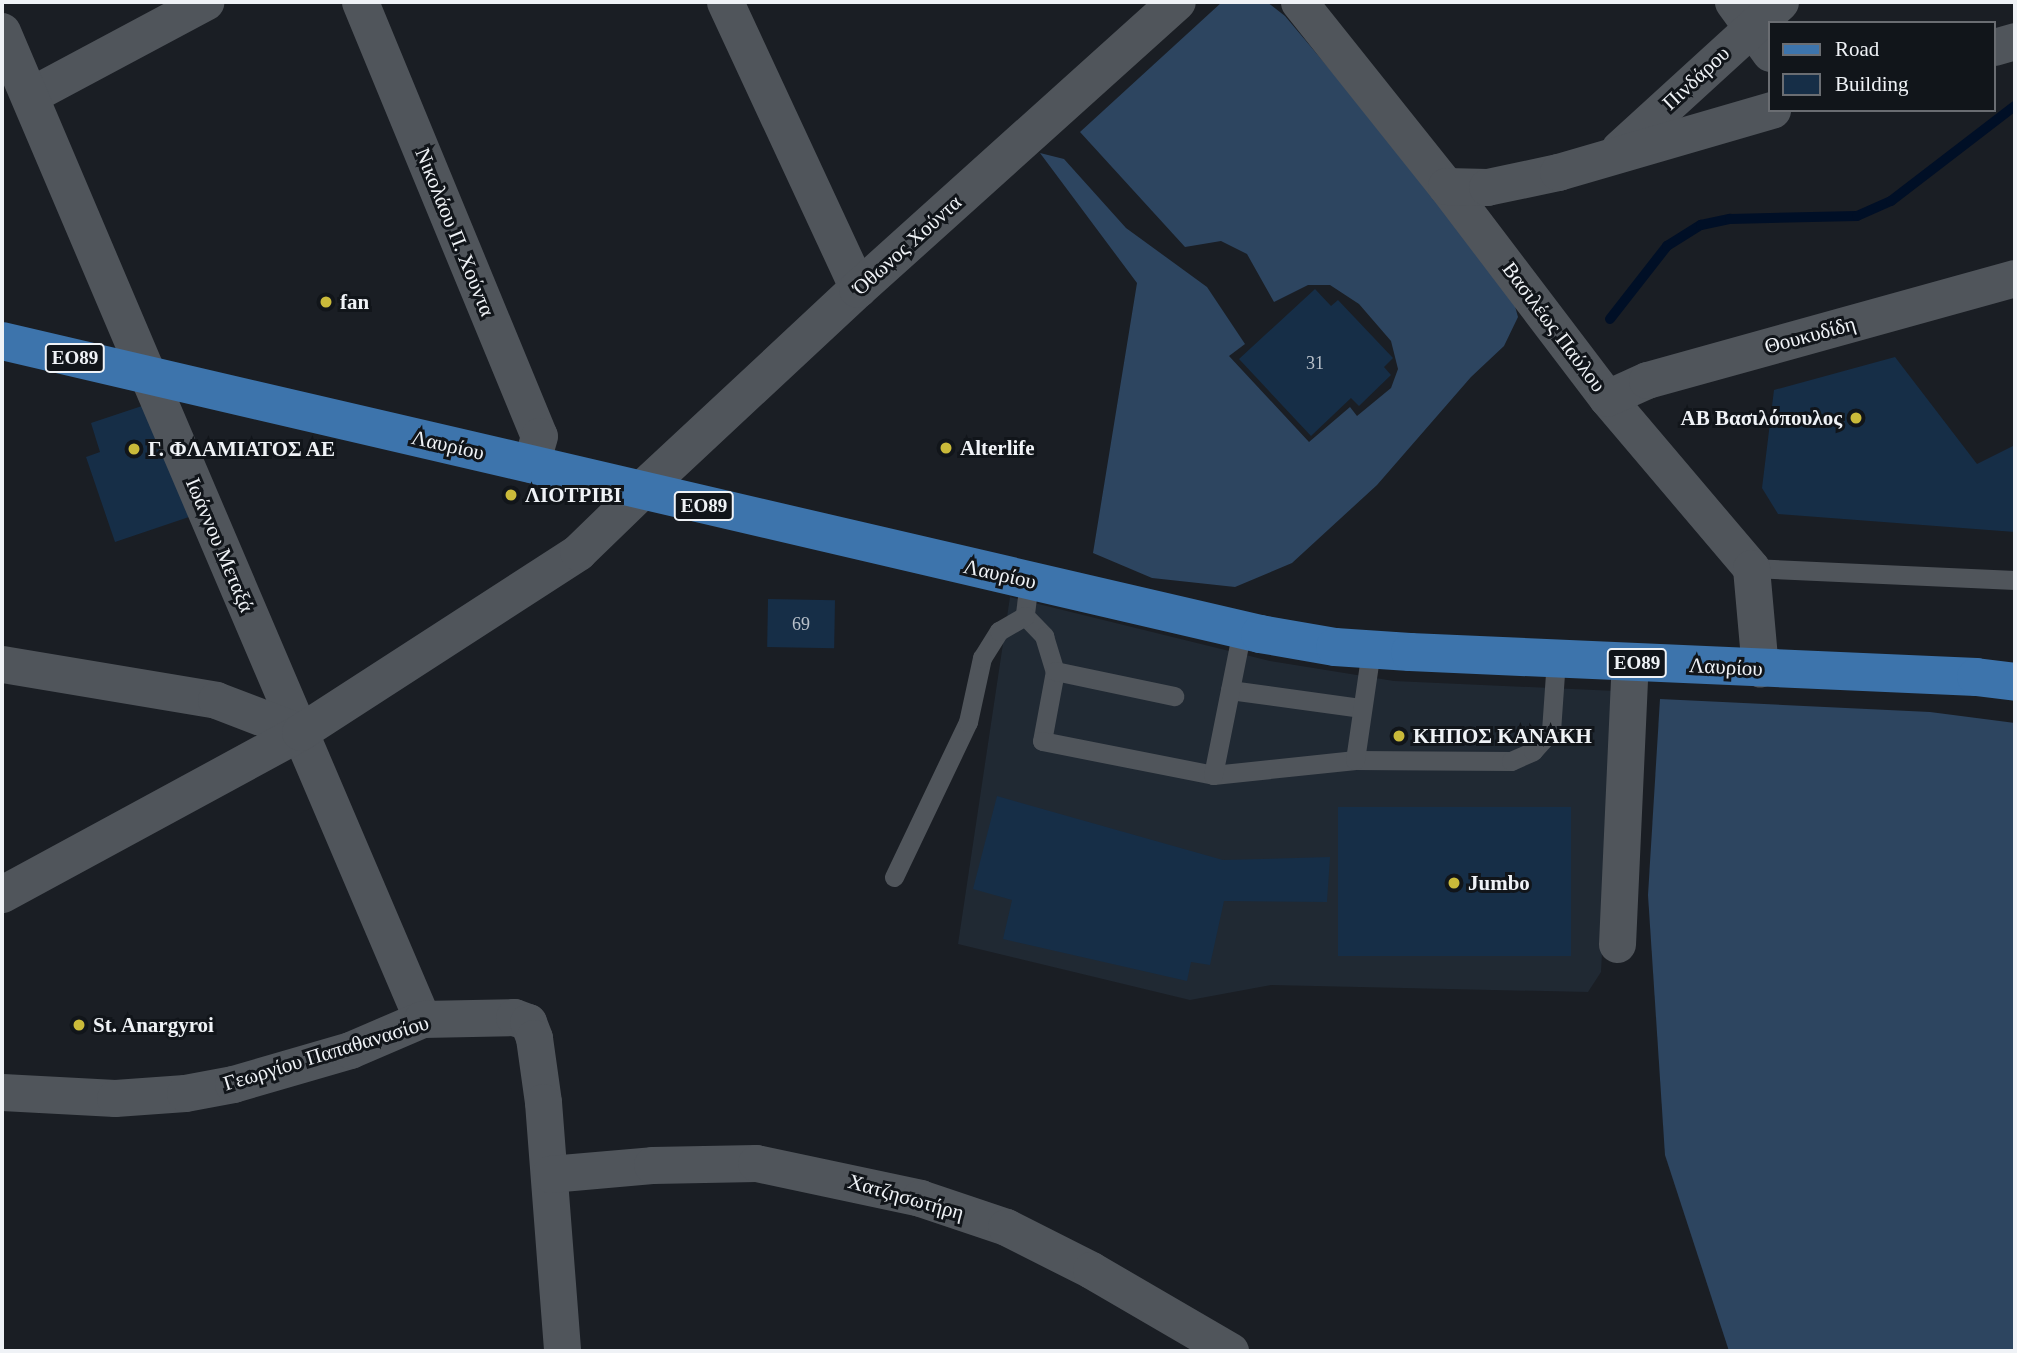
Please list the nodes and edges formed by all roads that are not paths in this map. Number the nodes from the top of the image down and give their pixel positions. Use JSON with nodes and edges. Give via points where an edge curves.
{"nodes":[{"id":1,"x":205,"y":2,"type":"edge"},
{"id":2,"x":360,"y":2,"type":"edge"},
{"id":3,"x":725,"y":2,"type":"edge"},
{"id":4,"x":1177,"y":2,"type":"edge"},
{"id":5,"x":1299,"y":2,"type":"edge"},
{"id":6,"x":1780,"y":2,"type":"edge"},
{"id":7,"x":1751,"y":27,"type":"edge"},
{"id":8,"x":2,"y":32,"type":"edge"},
{"id":9,"x":2015,"y":41,"type":"edge"},
{"id":10,"x":1996,"y":46,"type":"edge"},
{"id":11,"x":29,"y":96,"type":"junction"},
{"id":12,"x":1769,"y":111,"type":"edge"},
{"id":13,"x":1613,"y":154,"type":"junction"},
{"id":14,"x":1446,"y":186,"type":"junction"},
{"id":15,"x":2015,"y":278,"type":"edge"},
{"id":16,"x":858,"y":289,"type":"junction"},
{"id":17,"x":2,"y":341,"type":"edge"},
{"id":18,"x":148,"y":376,"type":"junction"},
{"id":19,"x":1608,"y":398,"type":"junction"},
{"id":20,"x":531,"y":464,"type":"junction"},
{"id":21,"x":640,"y":492,"type":"junction"},
{"id":22,"x":1751,"y":568,"type":"junction"},
{"id":23,"x":2015,"y":580,"type":"edge"},
{"id":24,"x":1027,"y":598,"type":"junction"},
{"id":25,"x":1242,"y":630,"type":"junction"},
{"id":26,"x":1371,"y":650,"type":"junction"},
{"id":27,"x":1556,"y":659,"type":"junction"},
{"id":28,"x":1630,"y":663,"type":"junction"},
{"id":29,"x":2,"y":664,"type":"edge"},
{"id":30,"x":1760,"y":669,"type":"junction"},
{"id":31,"x":1055,"y":671,"type":"junction"},
{"id":32,"x":2015,"y":682,"type":"edge"},
{"id":33,"x":1230,"y":690,"type":"junction"},
{"id":34,"x":1174,"y":696,"type":"dead end"},
{"id":35,"x":1362,"y":708,"type":"junction"},
{"id":36,"x":300,"y":732,"type":"junction"},
{"id":37,"x":1355,"y":760,"type":"junction"},
{"id":38,"x":1213,"y":775,"type":"junction"},
{"id":39,"x":894,"y":877,"type":"dead end"},
{"id":40,"x":2,"y":894,"type":"edge"},
{"id":41,"x":1617,"y":944,"type":"dead end"},
{"id":42,"x":422,"y":1019,"type":"junction"},
{"id":43,"x":2,"y":1092,"type":"edge"},
{"id":44,"x":550,"y":1174,"type":"junction"},
{"id":45,"x":562,"y":1351,"type":"edge"},
{"id":46,"x":1230,"y":1351,"type":"edge"}],
"edges":[{"from":1,"to":11,"type":"street"},
{"from":2,"to":20,"type":"street","name":"Νικολάου Π. Χούντα","via":[[539,436]]},
{"from":3,"to":16,"type":"street"},
{"from":4,"to":16,"type":"street","name":"Όθωνος Χούντα"},
{"from":5,"to":14,"type":"street","name":"Βασιλέως Παύλου"},
{"from":6,"to":7,"type":"street","name":"Πινδάρου"},
{"from":7,"to":13,"type":"street","name":"Πινδάρου"},
{"from":8,"to":11,"type":"street","name":"Ιωάννου Μεταξά"},
{"from":9,"to":10,"type":"street"},
{"from":11,"to":18,"type":"street","name":"Ιωάννου Μεταξά"},
{"from":12,"to":13,"type":"street"},
{"from":13,"to":14,"type":"street","via":[[1488,187]]},
{"from":14,"to":19,"type":"street","name":"Βασιλέως Παύλου"},
{"from":15,"to":19,"type":"street","name":"Θουκυδίδη","via":[[1647,380]]},
{"from":16,"to":21,"type":"street","name":"Όθωνος Χούντα"},
{"from":17,"to":18,"type":"main road","name":"Λαυρίου","number":"ΕΟ89"},
{"from":18,"to":20,"type":"main road","name":"Λαυρίου","number":"ΕΟ89"},
{"from":18,"to":36,"type":"street","name":"Ιωάννου Μεταξά"},
{"from":19,"to":22,"type":"street","name":"Βασιλέως Παύλου"},
{"from":20,"to":21,"type":"main road","name":"Λαυρίου","number":"ΕΟ89"},
{"from":21,"to":24,"type":"main road","name":"Λαυρίου","number":"ΕΟ89"},
{"from":21,"to":36,"type":"street","via":[[578,552]]},
{"from":22,"to":23,"type":"lane"},
{"from":22,"to":30,"type":"street"},
{"from":24,"to":25,"type":"main road","name":"Λαυρίου","number":"ΕΟ89"},
{"from":24,"to":31,"type":"lane"},
{"from":24,"to":39,"type":"lane","via":[[982,658],[968,722]]},
{"from":25,"to":26,"type":"main road","name":"Λαυρίου","number":"ΕΟ89"},
{"from":25,"to":33,"type":"lane"},
{"from":26,"to":27,"type":"main road","name":"Λαυρίου","number":"ΕΟ89"},
{"from":26,"to":35,"type":"lane"},
{"from":27,"to":28,"type":"main road","name":"Λαυρίου","number":"ΕΟ89"},
{"from":27,"to":37,"type":"lane","via":[[1551,731],[1533,751],[1511,761]]},
{"from":28,"to":30,"type":"main road","name":"Λαυρίου","number":"ΕΟ89"},
{"from":28,"to":41,"type":"street"},
{"from":29,"to":36,"type":"street","via":[[216,700]]},
{"from":30,"to":32,"type":"main road","name":"Λαυρίου","number":"ΕΟ89"},
{"from":31,"to":34,"type":"lane"},
{"from":31,"to":38,"type":"lane","via":[[1042,741]]},
{"from":33,"to":35,"type":"lane"},
{"from":33,"to":38,"type":"lane"},
{"from":35,"to":37,"type":"lane"},
{"from":36,"to":40,"type":"street"},
{"from":36,"to":42,"type":"street","name":"Ιωάννου Μεταξά"},
{"from":37,"to":38,"type":"lane"},
{"from":42,"to":43,"type":"street","name":"Γεωργίου Παπαθανασίου","via":[[350,1050],[186,1093],[115,1098]]},
{"from":42,"to":44,"type":"street","name":"Γεωργίου Παπαθανασίου","via":[[514,1017],[528,1022],[534,1038]]},
{"from":44,"to":45,"type":"street","name":"Γεωργίου Παπαθανασίου"},
{"from":44,"to":46,"type":"street","name":"Χατζησωτήρη","via":[[652,1165],[756,1163],[920,1198],[1018,1233]]}]}
